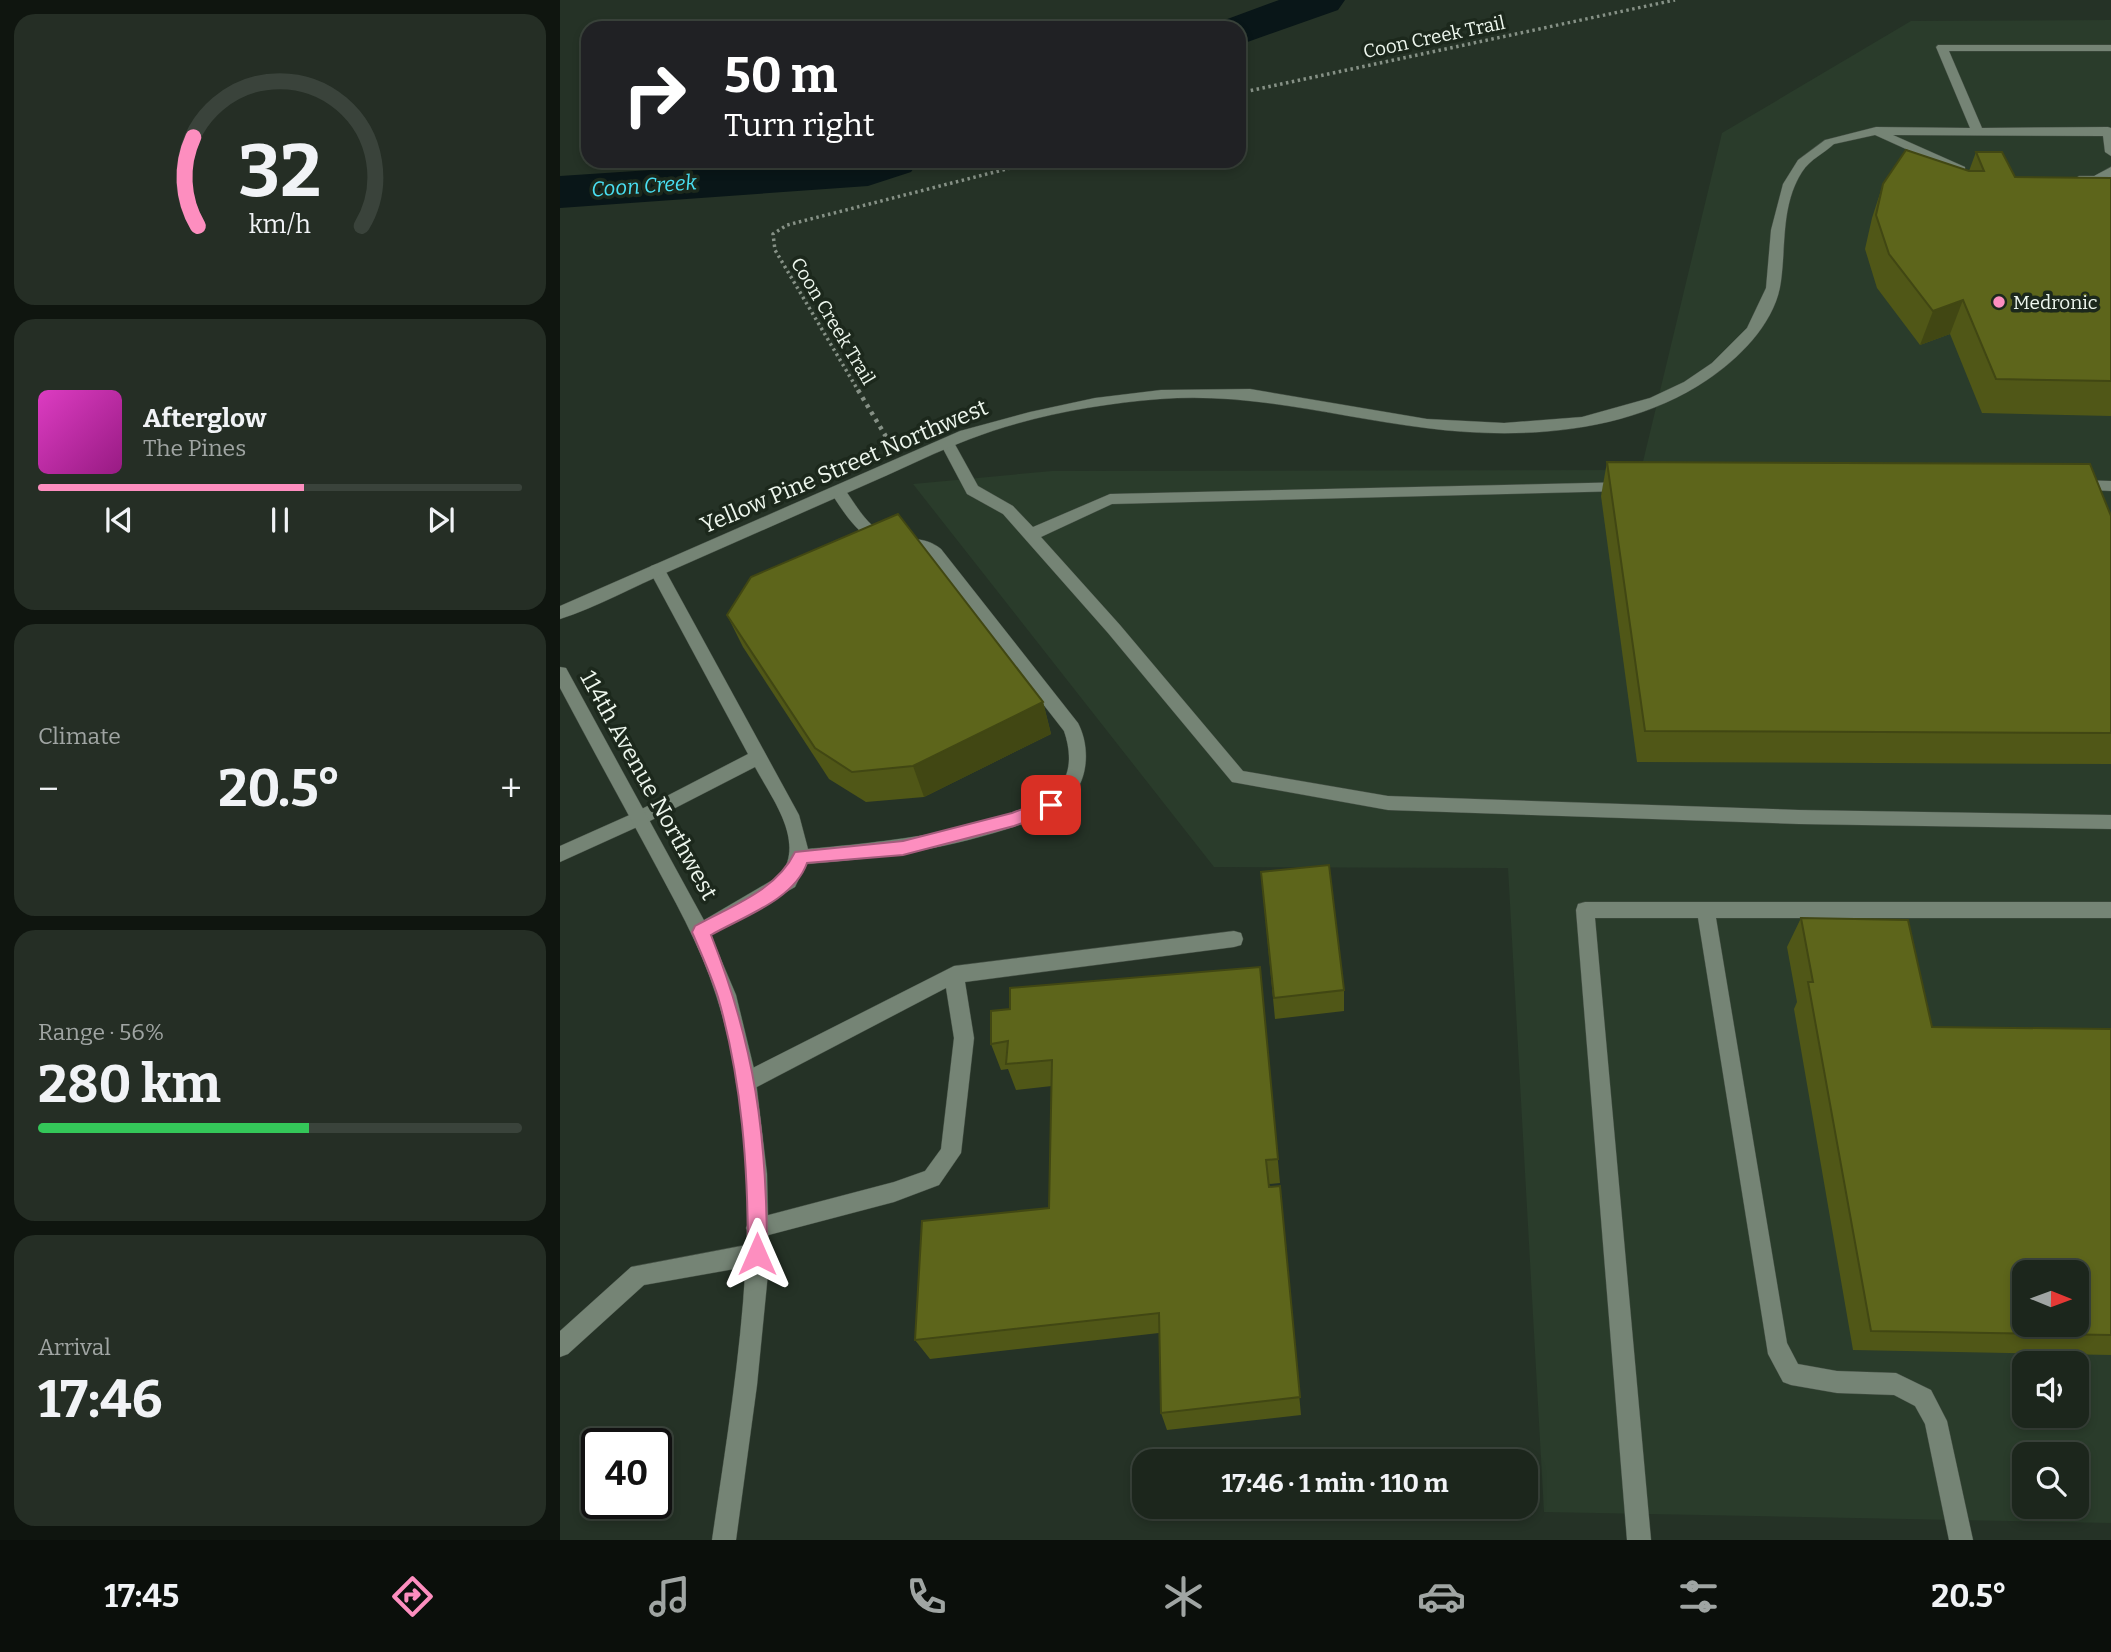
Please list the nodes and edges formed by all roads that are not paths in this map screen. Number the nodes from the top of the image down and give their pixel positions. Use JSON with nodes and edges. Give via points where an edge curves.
{"nodes":[{"id":1,"x":2111,"y":48,"type":"edge"},
{"id":2,"x":1875,"y":131,"type":"junction"},
{"id":3,"x":1977,"y":131,"type":"junction"},
{"id":4,"x":2109,"y":132,"type":"edge"},
{"id":5,"x":2111,"y":152,"type":"edge"},
{"id":6,"x":2111,"y":171,"type":"edge"},
{"id":7,"x":1980,"y":175,"type":"edge"},
{"id":8,"x":2071,"y":180,"type":"edge"},
{"id":9,"x":947,"y":443,"type":"junction"},
{"id":10,"x":2061,"y":485,"type":"edge"},
{"id":11,"x":1637,"y":486,"type":"edge"},
{"id":12,"x":2111,"y":486,"type":"edge"},
{"id":13,"x":838,"y":491,"type":"junction"},
{"id":14,"x":1030,"y":535,"type":"junction"},
{"id":15,"x":657,"y":570,"type":"junction"},
{"id":16,"x":560,"y":613,"type":"edge"},
{"id":17,"x":560,"y":673,"type":"edge"},
{"id":18,"x":759,"y":757,"type":"junction"},
{"id":19,"x":640,"y":818,"type":"junction"},
{"id":20,"x":2111,"y":822,"type":"edge"},
{"id":21,"x":560,"y":854,"type":"edge"},
{"id":22,"x":801,"y":857,"type":"junction"},
{"id":23,"x":1706,"y":911,"type":"junction"},
{"id":24,"x":2111,"y":911,"type":"edge"},
{"id":25,"x":701,"y":932,"type":"junction"},
{"id":26,"x":1234,"y":939,"type":"dead end"},
{"id":27,"x":954,"y":975,"type":"junction"},
{"id":28,"x":746,"y":1082,"type":"junction"},
{"id":29,"x":757,"y":1228,"type":"junction"},
{"id":30,"x":757,"y":1254,"type":"junction"},
{"id":31,"x":560,"y":1346,"type":"edge"},
{"id":32,"x":724,"y":1540,"type":"edge"},
{"id":33,"x":1639,"y":1540,"type":"edge"},
{"id":34,"x":1961,"y":1540,"type":"edge"}],
"edges":[{"from":1,"to":3,"type":"street","via":[[1942,47]]},
{"from":2,"to":3,"type":"street"},
{"from":2,"to":7,"type":"street","via":[[1956,169]]},
{"from":2,"to":9,"type":"street","name":"Yellow Pine Street Northwest","via":[[1829,144],[1799,166],[1780,211],[1774,285],[1763,315],[1744,342],[1717,366],[1655,402],[1566,424],[1511,427],[1450,426],[1390,418],[1293,397],[1162,394],[1112,398],[1018,418]]},
{"from":3,"to":4,"type":"street"},
{"from":4,"to":5,"type":"street"},
{"from":6,"to":8,"type":"street","via":[[2097,180]]},
{"from":9,"to":13,"type":"street","name":"Yellow Pine Street Northwest"},
{"from":9,"to":14,"type":"street","via":[[972,490],[1008,510]]},
{"from":10,"to":12,"type":"street"},
{"from":11,"to":14,"type":"street","via":[[1110,499]]},
{"from":13,"to":15,"type":"street","name":"Yellow Pine Street Northwest"},
{"from":13,"to":22,"type":"street","via":[[881,539],[912,541],[927,545],[934,553],[1072,728],[1079,748],[1077,771],[1065,794],[1051,805],[1014,819],[903,848]]},
{"from":14,"to":20,"type":"street","via":[[1238,777],[1388,803]]},
{"from":15,"to":16,"type":"street","name":"Yellow Pine Street Northwest"},
{"from":15,"to":18,"type":"street"},
{"from":17,"to":19,"type":"street","name":"114th Avenue Northwest"},
{"from":18,"to":19,"type":"street"},
{"from":18,"to":22,"type":"street","via":[[793,820]]},
{"from":19,"to":21,"type":"street"},
{"from":19,"to":25,"type":"street","name":"114th Avenue Northwest"},
{"from":22,"to":25,"type":"street","via":[[797,869],[777,889]]},
{"from":23,"to":24,"type":"street"},
{"from":23,"to":33,"type":"street","via":[[1585,911]]},
{"from":23,"to":34,"type":"street","via":[[1776,1346],[1791,1374],[1837,1382],[1896,1384],[1923,1398],[1936,1420]]},
{"from":25,"to":28,"type":"street","name":"114th Avenue Northwest","via":[[726,995]]},
{"from":26,"to":27,"type":"street"},
{"from":27,"to":28,"type":"street"},
{"from":27,"to":29,"type":"street","via":[[964,1038],[951,1153],[932,1178]]},
{"from":28,"to":29,"type":"street","name":"114th Avenue Northwest","via":[[757,1174]]},
{"from":29,"to":30,"type":"street","name":"114th Avenue Northwest"},
{"from":30,"to":31,"type":"street","via":[[639,1275]]},
{"from":30,"to":32,"type":"street","name":"114th Avenue Northwest","via":[[746,1385]]}]}
